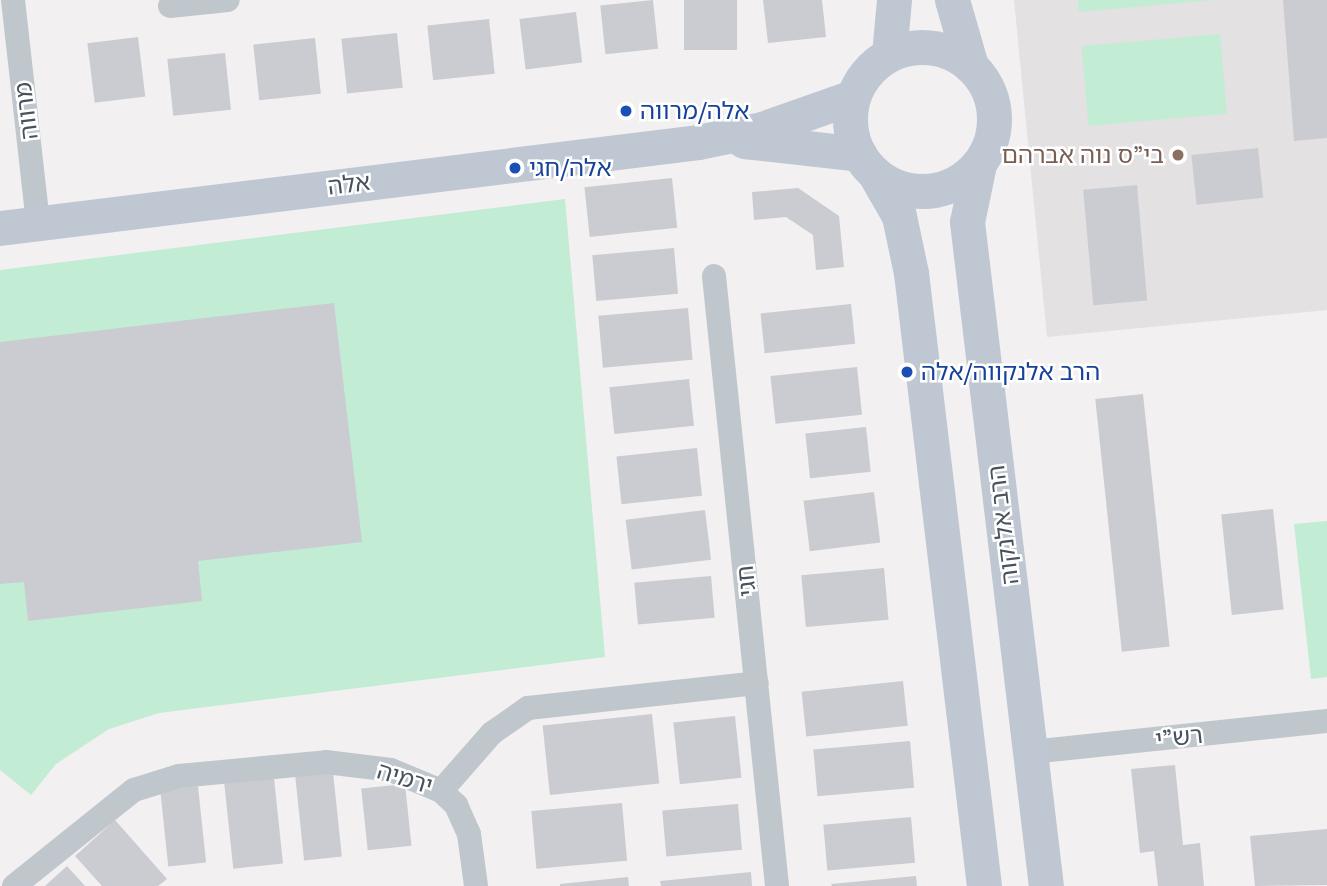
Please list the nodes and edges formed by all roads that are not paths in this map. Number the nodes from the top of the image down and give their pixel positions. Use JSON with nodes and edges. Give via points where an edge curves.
{"nodes":[{"id":1,"x":13,"y":0,"type":"edge"},
{"id":2,"x":228,"y":0,"type":"edge"},
{"id":3,"x":894,"y":0,"type":"edge"},
{"id":4,"x":952,"y":0,"type":"edge"},
{"id":5,"x":170,"y":6,"type":"dead end"},
{"id":6,"x":889,"y":54,"type":"junction"},
{"id":7,"x":971,"y":66,"type":"junction"},
{"id":8,"x":853,"y":97,"type":"junction"},
{"id":9,"x":698,"y":142,"type":"junction"},
{"id":10,"x":867,"y":164,"type":"junction"},
{"id":11,"x":979,"y":164,"type":"junction"},
{"id":12,"x":38,"y":222,"type":"junction"},
{"id":13,"x":0,"y":228,"type":"edge"},
{"id":14,"x":714,"y":276,"type":"dead end"},
{"id":15,"x":757,"y":683,"type":"junction"},
{"id":16,"x":1327,"y":721,"type":"edge"},
{"id":17,"x":1031,"y":752,"type":"junction"},
{"id":18,"x":441,"y":791,"type":"junction"},
{"id":19,"x":14,"y":886,"type":"edge"},
{"id":20,"x":476,"y":886,"type":"edge"},
{"id":21,"x":777,"y":886,"type":"edge"},
{"id":22,"x":984,"y":886,"type":"edge"},
{"id":23,"x":1046,"y":886,"type":"edge"}],
"edges":[{"from":1,"to":12,"type":"street","name":"מרווה"},
{"from":2,"to":5,"type":"street"},
{"from":3,"to":6,"type":"main road"},
{"from":4,"to":7,"type":"main road"},
{"from":6,"to":7,"type":"main road","via":[[910,47],[932,47]]},
{"from":6,"to":8,"type":"main road","via":[[863,77]]},
{"from":7,"to":11,"type":"main road","via":[[990,92],[995,114],[990,146]]},
{"from":8,"to":9,"type":"main road","name":"אלה","via":[[762,129]]},
{"from":8,"to":10,"type":"main road","via":[[850,118]]},
{"from":9,"to":10,"type":"main road","name":"אלה","via":[[761,141]]},
{"from":9,"to":12,"type":"main road","name":"אלה"},
{"from":10,"to":11,"type":"main road","via":[[905,190],[929,192],[952,186]]},
{"from":10,"to":22,"type":"main road","via":[[898,216],[912,273]]},
{"from":11,"to":17,"type":"main road","name":"הרב אלנקוה","via":[[967,222]]},
{"from":12,"to":13,"type":"main road","name":"אלה"},
{"from":14,"to":15,"type":"street","name":"חגי"},
{"from":15,"to":18,"type":"street","name":"ירמיה","via":[[528,708],[492,733]]},
{"from":15,"to":21,"type":"street","name":"חגי"},
{"from":16,"to":17,"type":"street","name":"רש\"י"},
{"from":17,"to":23,"type":"main road","name":"הרב אלנקוה"},
{"from":18,"to":19,"type":"street","name":"ירמיה","via":[[391,769],[326,762],[179,776],[134,790]]},
{"from":18,"to":20,"type":"street","via":[[456,805],[469,834]]}]}
